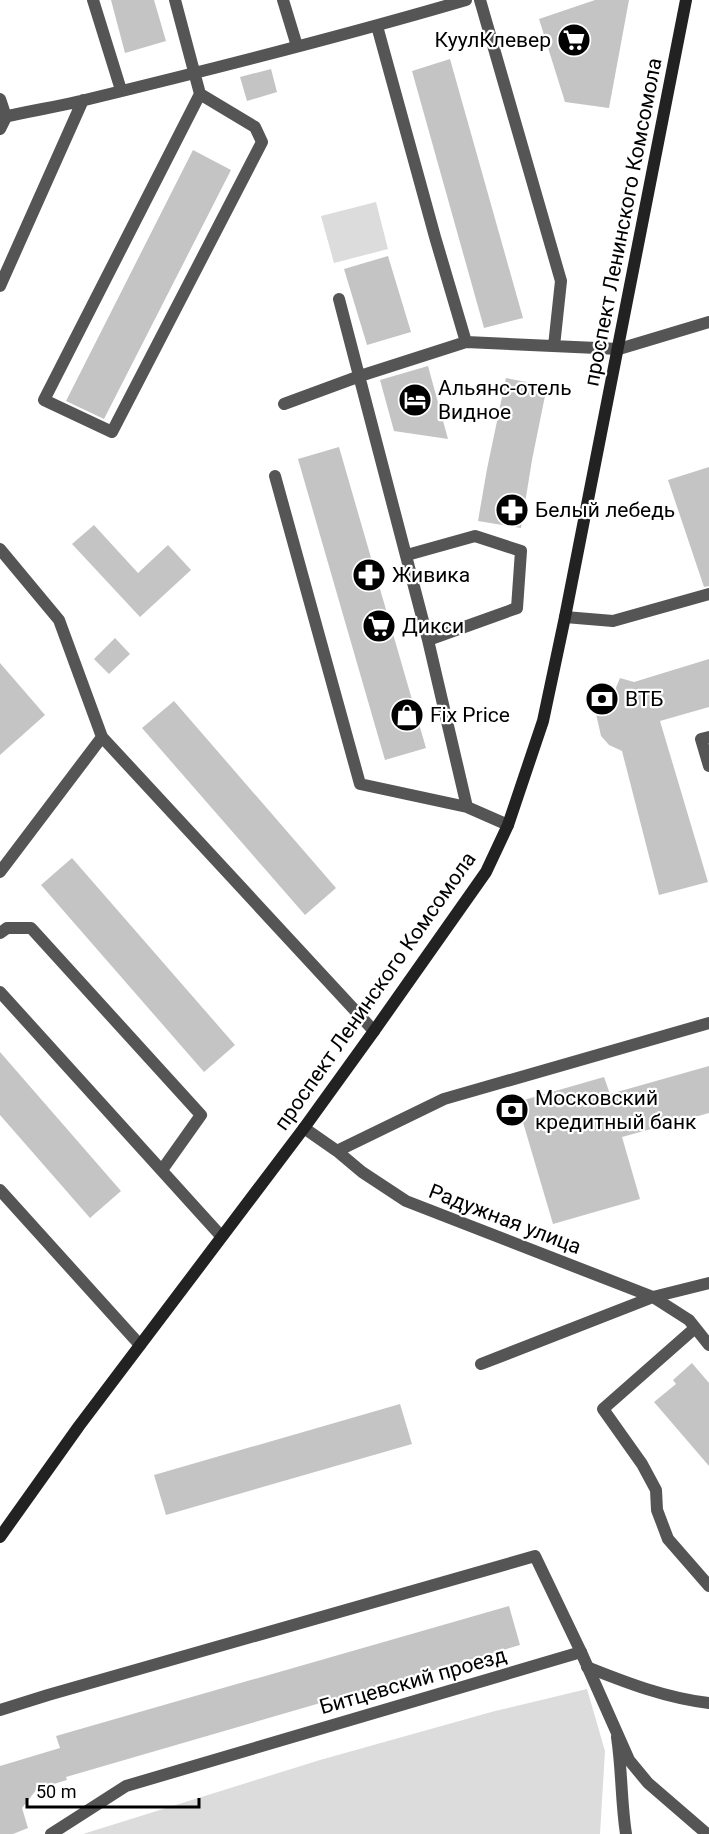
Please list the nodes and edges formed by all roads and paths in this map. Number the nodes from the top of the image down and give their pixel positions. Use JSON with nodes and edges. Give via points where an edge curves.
{"nodes":[{"id":1,"x":93,"y":0,"type":"edge"},
{"id":2,"x":175,"y":0,"type":"edge"},
{"id":3,"x":283,"y":0,"type":"edge"},
{"id":4,"x":464,"y":0,"type":"edge"},
{"id":5,"x":480,"y":0,"type":"edge"},
{"id":6,"x":686,"y":0,"type":"edge"},
{"id":7,"x":377,"y":26,"type":"junction"},
{"id":8,"x":297,"y":46,"type":"junction"},
{"id":9,"x":195,"y":72,"type":"junction"},
{"id":10,"x":121,"y":90,"type":"junction"},
{"id":11,"x":200,"y":94,"type":"junction"},
{"id":12,"x":0,"y":99,"type":"edge"},
{"id":13,"x":83,"y":100,"type":"junction"},
{"id":14,"x":3,"y":118,"type":"edge"},
{"id":15,"x":0,"y":129,"type":"edge"},
{"id":16,"x":0,"y":286,"type":"edge"},
{"id":17,"x":339,"y":299,"type":"dead end"},
{"id":18,"x":709,"y":322,"type":"edge"},
{"id":19,"x":466,"y":342,"type":"junction"},
{"id":20,"x":554,"y":346,"type":"junction"},
{"id":21,"x":619,"y":349,"type":"junction"},
{"id":22,"x":360,"y":376,"type":"junction"},
{"id":23,"x":284,"y":404,"type":"dead end"},
{"id":24,"x":275,"y":476,"type":"dead end"},
{"id":25,"x":0,"y":549,"type":"edge"},
{"id":26,"x":407,"y":555,"type":"junction"},
{"id":27,"x":709,"y":594,"type":"edge"},
{"id":28,"x":566,"y":617,"type":"junction"},
{"id":29,"x":428,"y":640,"type":"junction"},
{"id":30,"x":709,"y":736,"type":"edge"},
{"id":31,"x":102,"y":737,"type":"junction"},
{"id":32,"x":709,"y":766,"type":"edge"},
{"id":33,"x":467,"y":807,"type":"junction"},
{"id":34,"x":508,"y":825,"type":"junction"},
{"id":35,"x":0,"y":872,"type":"edge"},
{"id":36,"x":0,"y":933,"type":"edge"},
{"id":37,"x":0,"y":992,"type":"edge"},
{"id":38,"x":709,"y":1023,"type":"edge"},
{"id":39,"x":374,"y":1030,"type":"junction"},
{"id":40,"x":304,"y":1128,"type":"junction"},
{"id":41,"x":337,"y":1151,"type":"junction"},
{"id":42,"x":162,"y":1170,"type":"junction"},
{"id":43,"x":0,"y":1190,"type":"edge"},
{"id":44,"x":221,"y":1236,"type":"junction"},
{"id":45,"x":709,"y":1283,"type":"edge"},
{"id":46,"x":653,"y":1297,"type":"junction"},
{"id":47,"x":695,"y":1328,"type":"junction"},
{"id":48,"x":140,"y":1345,"type":"junction"},
{"id":49,"x":709,"y":1345,"type":"edge"},
{"id":50,"x":481,"y":1364,"type":"dead end"},
{"id":51,"x":0,"y":1537,"type":"edge"},
{"id":52,"x":709,"y":1586,"type":"edge"},
{"id":53,"x":581,"y":1652,"type":"junction"},
{"id":54,"x":587,"y":1667,"type":"junction"},
{"id":55,"x":709,"y":1703,"type":"edge"},
{"id":56,"x":0,"y":1710,"type":"edge"},
{"id":57,"x":617,"y":1736,"type":"junction"},
{"id":58,"x":51,"y":1834,"type":"edge"},
{"id":59,"x":626,"y":1834,"type":"edge"},
{"id":60,"x":707,"y":1834,"type":"edge"}],
"edges":[{"from":1,"to":10,"type":"street"},
{"from":2,"to":9,"type":"street"},
{"from":3,"to":8,"type":"street"},
{"from":4,"to":7,"type":"street"},
{"from":5,"to":20,"type":"street","via":[[561,281]]},
{"from":6,"to":21,"type":"main road","name":"проспект Ленинского Комсомола"},
{"from":7,"to":8,"type":"street"},
{"from":7,"to":19,"type":"street"},
{"from":8,"to":9,"type":"street"},
{"from":9,"to":10,"type":"street"},
{"from":9,"to":11,"type":"street"},
{"from":10,"to":13,"type":"street"},
{"from":11,"to":11,"type":"street","via":[[44,400],[112,432],[262,142],[255,127]]},
{"from":12,"to":14,"type":"street"},
{"from":13,"to":14,"type":"street"},
{"from":13,"to":16,"type":"street"},
{"from":14,"to":15,"type":"street"},
{"from":17,"to":22,"type":"street"},
{"from":18,"to":21,"type":"street"},
{"from":19,"to":20,"type":"street"},
{"from":19,"to":22,"type":"street"},
{"from":20,"to":21,"type":"street"},
{"from":21,"to":28,"type":"main road","name":"проспект Ленинского Комсомола"},
{"from":22,"to":23,"type":"street"},
{"from":22,"to":26,"type":"street"},
{"from":24,"to":33,"type":"street","via":[[360,784]]},
{"from":25,"to":31,"type":"street","via":[[59,620]]},
{"from":26,"to":29,"type":"street"},
{"from":26,"to":29,"type":"street","via":[[475,536],[521,551],[517,608]]},
{"from":27,"to":28,"type":"street","via":[[613,621]]},
{"from":28,"to":34,"type":"main road","name":"проспект Ленинского Комсомола","via":[[543,721]]},
{"from":29,"to":33,"type":"street"},
{"from":30,"to":32,"type":"street","via":[[701,739]]},
{"from":31,"to":35,"type":"street"},
{"from":31,"to":39,"type":"street"},
{"from":33,"to":34,"type":"street"},
{"from":34,"to":39,"type":"main road","name":"проспект Ленинского Комсомола","via":[[486,872]]},
{"from":36,"to":42,"type":"street","via":[[7,928],[31,928],[201,1115]]},
{"from":37,"to":42,"type":"street"},
{"from":38,"to":41,"type":"street","via":[[444,1099]]},
{"from":39,"to":40,"type":"main road","name":"проспект Ленинского Комсомола"},
{"from":40,"to":41,"type":"street","name":"Радужная улица"},
{"from":40,"to":44,"type":"main road","name":"проспект Ленинского Комсомола"},
{"from":41,"to":46,"type":"street","name":"Радужная улица","via":[[406,1201]]},
{"from":42,"to":44,"type":"street"},
{"from":43,"to":48,"type":"street"},
{"from":44,"to":48,"type":"main road","name":"проспект Ленинского Комсомола"},
{"from":45,"to":46,"type":"street"},
{"from":46,"to":47,"type":"street","name":"Радужная улица"},
{"from":46,"to":50,"type":"street"},
{"from":47,"to":49,"type":"street","name":"Радужная улица"},
{"from":47,"to":52,"type":"street","via":[[603,1409],[656,1490],[657,1510],[668,1539]]},
{"from":48,"to":51,"type":"main road","name":"проспект Ленинского Комсомола"},
{"from":53,"to":54,"type":"street"},
{"from":53,"to":56,"type":"street","via":[[535,1556]]},
{"from":53,"to":58,"type":"street","name":"Битцевский проезд","via":[[126,1786]]},
{"from":54,"to":55,"type":"street","via":[[672,1697]]},
{"from":54,"to":57,"type":"street"},
{"from":57,"to":59,"type":"street"},
{"from":57,"to":60,"type":"street","via":[[629,1760],[648,1783]]}]}
